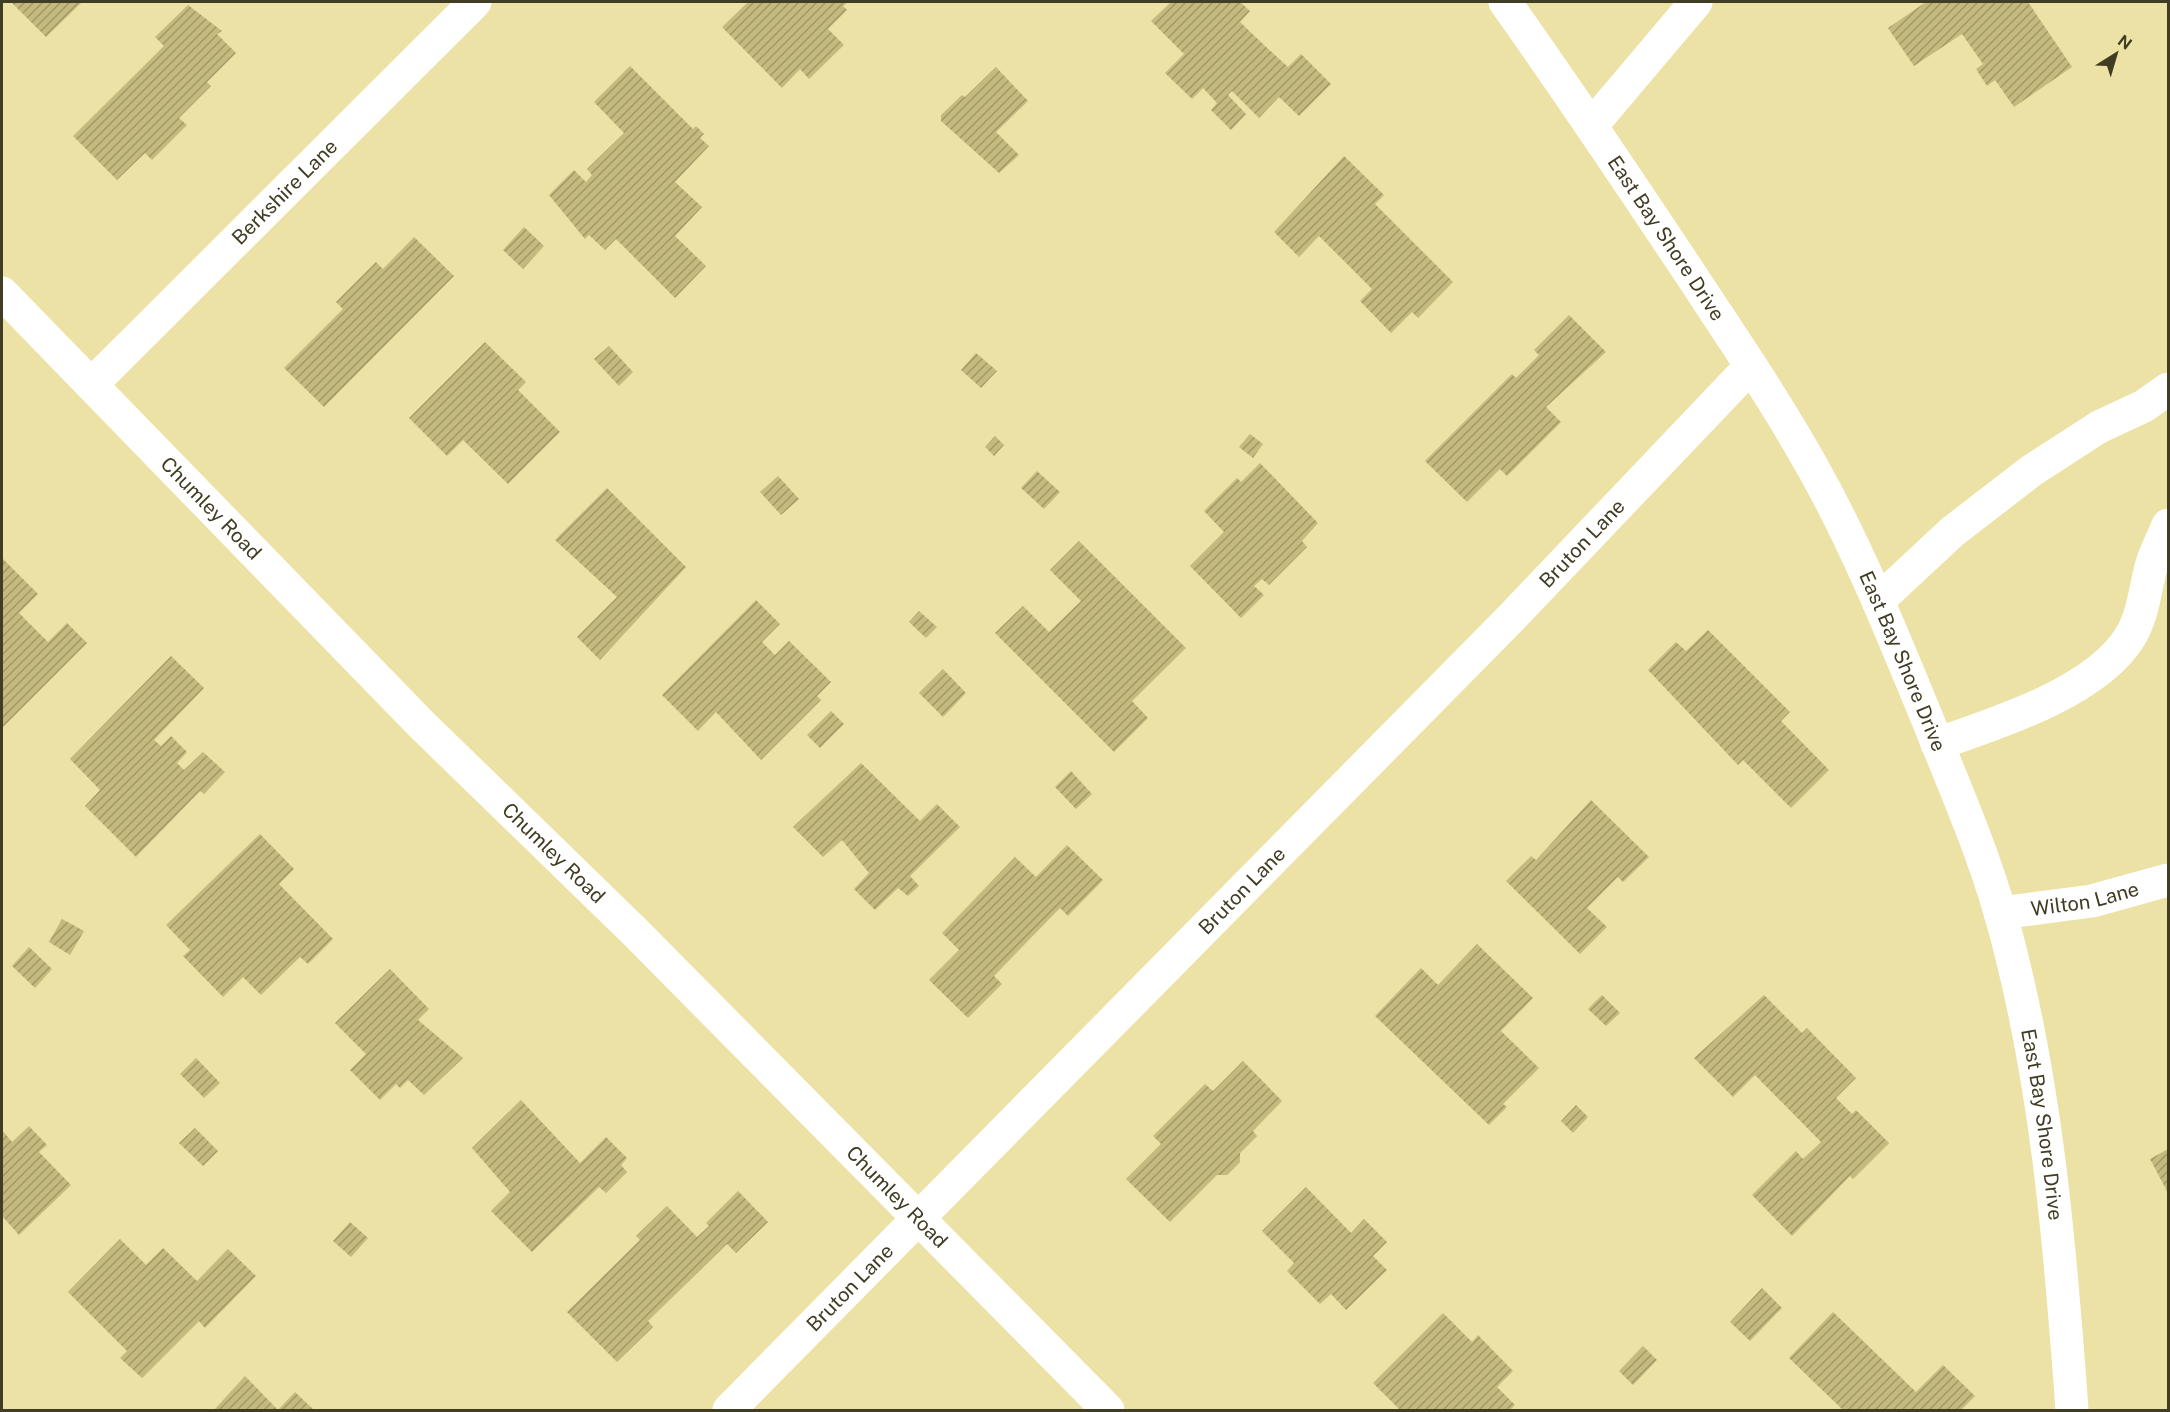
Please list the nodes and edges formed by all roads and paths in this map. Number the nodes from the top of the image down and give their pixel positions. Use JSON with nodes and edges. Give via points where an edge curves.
{"nodes":[{"id":1,"x":475,"y":2,"type":"edge"},
{"id":2,"x":1505,"y":2,"type":"edge"},
{"id":3,"x":1696,"y":2,"type":"edge"},
{"id":4,"x":1592,"y":125,"type":"junction"},
{"id":5,"x":2,"y":293,"type":"edge"},
{"id":6,"x":1751,"y":366,"type":"junction"},
{"id":7,"x":92,"y":384,"type":"junction"},
{"id":8,"x":2169,"y":389,"type":"edge"},
{"id":9,"x":2169,"y":525,"type":"edge"},
{"id":10,"x":1878,"y":601,"type":"junction"},
{"id":11,"x":1937,"y":744,"type":"junction"},
{"id":12,"x":2169,"y":880,"type":"edge"},
{"id":13,"x":2000,"y":913,"type":"junction"},
{"id":14,"x":919,"y":1221,"type":"junction"},
{"id":15,"x":729,"y":1410,"type":"edge"},
{"id":16,"x":1108,"y":1410,"type":"edge"},
{"id":17,"x":2072,"y":1410,"type":"edge"}],
"edges":[{"from":1,"to":7,"type":"street","name":"Berkshire Lane"},
{"from":2,"to":4,"type":"street","name":"East Bay Shore Drive"},
{"from":3,"to":4,"type":"street"},
{"from":4,"to":6,"type":"street","name":"East Bay Shore Drive"},
{"from":5,"to":7,"type":"street","name":"Chumley Road"},
{"from":6,"to":10,"type":"street","name":"East Bay Shore Drive","via":[[1813,468]]},
{"from":6,"to":14,"type":"street","name":"Bruton Lane","via":[[1502,627]]},
{"from":7,"to":14,"type":"street","name":"Chumley Road","via":[[421,724],[636,933]]},
{"from":8,"to":10,"type":"street","via":[[2144,406],[2099,427],[2031,471],[1952,532]]},
{"from":9,"to":11,"type":"street","via":[[2151,564],[2131,636],[2112,662],[2011,719]]},
{"from":10,"to":11,"type":"street","name":"East Bay Shore Drive"},
{"from":11,"to":13,"type":"street","name":"East Bay Shore Drive","via":[[1976,835]]},
{"from":12,"to":13,"type":"street","name":"Wilton Lane","via":[[2092,900]]},
{"from":13,"to":17,"type":"street","name":"East Bay Shore Drive","via":[[2023,1004],[2043,1113]]},
{"from":14,"to":15,"type":"street","name":"Bruton Lane"},
{"from":14,"to":16,"type":"street","name":"Chumley Road"}]}
